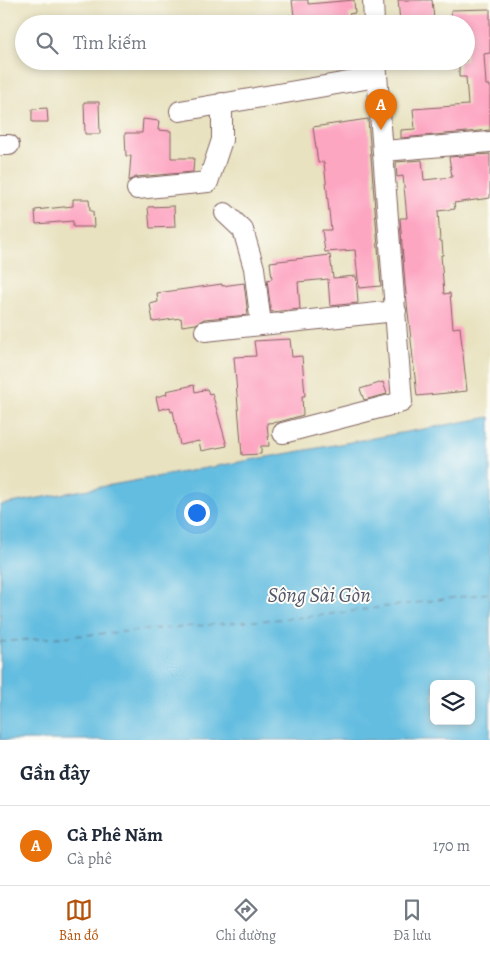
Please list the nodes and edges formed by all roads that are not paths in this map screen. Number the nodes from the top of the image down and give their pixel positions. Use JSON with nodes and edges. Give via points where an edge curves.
{"nodes":[{"id":1,"x":373,"y":0,"type":"edge"},
{"id":2,"x":374,"y":15,"type":"edge"},
{"id":3,"x":372,"y":70,"type":"edge"},
{"id":4,"x":377,"y":70,"type":"edge"},
{"id":5,"x":222,"y":103,"type":"junction"},
{"id":6,"x":180,"y":111,"type":"dead end"},
{"id":7,"x":490,"y":142,"type":"edge"},
{"id":8,"x":384,"y":151,"type":"junction"},
{"id":9,"x":137,"y":189,"type":"dead end"},
{"id":10,"x":225,"y":213,"type":"dead end"},
{"id":11,"x":396,"y":311,"type":"junction"},
{"id":12,"x":261,"y":324,"type":"junction"},
{"id":13,"x":205,"y":331,"type":"dead end"},
{"id":14,"x":283,"y":434,"type":"dead end"}],
"edges":[{"from":1,"to":2,"type":"street"},
{"from":3,"to":5,"type":"street"},
{"from":4,"to":8,"type":"street"},
{"from":5,"to":6,"type":"street"},
{"from":5,"to":9,"type":"street","via":[[222,140],[208,182]]},
{"from":7,"to":8,"type":"street"},
{"from":8,"to":11,"type":"street"},
{"from":10,"to":12,"type":"street","via":[[243,230],[254,268]]},
{"from":11,"to":12,"type":"street"},
{"from":11,"to":14,"type":"street","via":[[402,402]]},
{"from":12,"to":13,"type":"street"}]}
